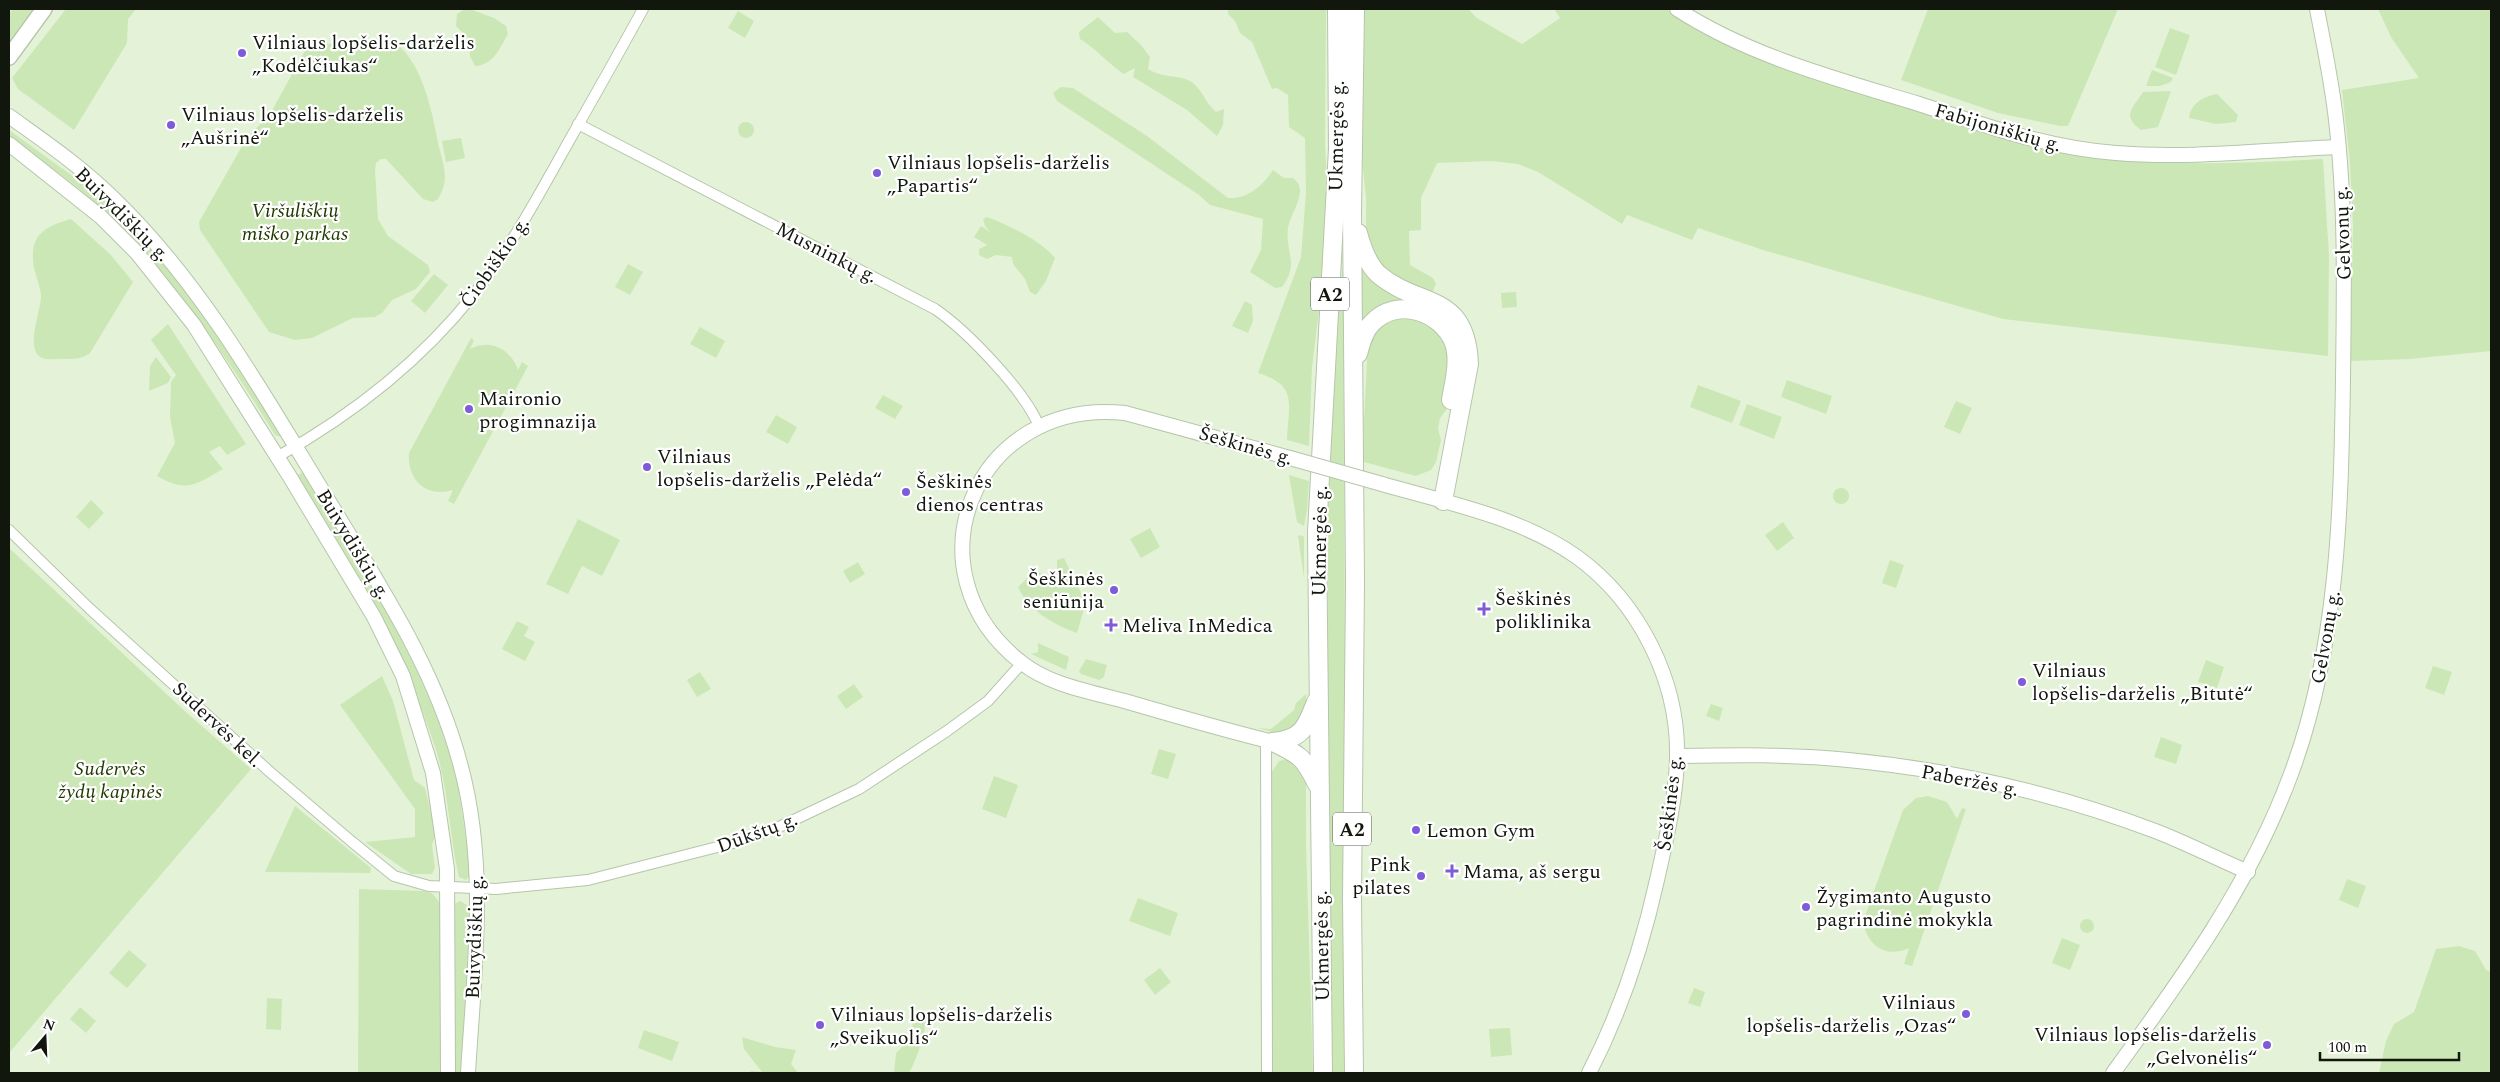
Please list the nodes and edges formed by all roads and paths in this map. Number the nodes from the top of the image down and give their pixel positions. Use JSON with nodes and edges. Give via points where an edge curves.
{"nodes":[{"id":1,"x":44,"y":9,"type":"edge"},
{"id":2,"x":643,"y":9,"type":"edge"},
{"id":3,"x":1337,"y":9,"type":"edge"},
{"id":4,"x":1355,"y":9,"type":"edge"},
{"id":5,"x":1677,"y":9,"type":"edge"},
{"id":6,"x":2317,"y":9,"type":"edge"},
{"id":7,"x":9,"y":57,"type":"edge"},
{"id":8,"x":9,"y":116,"type":"edge"},
{"id":9,"x":578,"y":124,"type":"junction"},
{"id":10,"x":9,"y":144,"type":"edge"},
{"id":11,"x":2338,"y":147,"type":"junction"},
{"id":12,"x":1352,"y":212,"type":"junction"},
{"id":13,"x":1354,"y":370,"type":"junction"},
{"id":14,"x":1039,"y":426,"type":"junction"},
{"id":15,"x":295,"y":446,"type":"junction"},
{"id":16,"x":277,"y":457,"type":"junction"},
{"id":17,"x":1439,"y":500,"type":"junction"},
{"id":18,"x":9,"y":530,"type":"edge"},
{"id":19,"x":1022,"y":663,"type":"junction"},
{"id":20,"x":1318,"y":697,"type":"junction"},
{"id":21,"x":1270,"y":742,"type":"junction"},
{"id":22,"x":1677,"y":756,"type":"junction"},
{"id":23,"x":1318,"y":786,"type":"junction"},
{"id":24,"x":2248,"y":872,"type":"junction"},
{"id":25,"x":446,"y":886,"type":"junction"},
{"id":26,"x":478,"y":888,"type":"junction"},
{"id":27,"x":448,"y":1073,"type":"edge"},
{"id":28,"x":468,"y":1073,"type":"edge"},
{"id":29,"x":1267,"y":1073,"type":"edge"},
{"id":30,"x":1323,"y":1073,"type":"edge"},
{"id":31,"x":1354,"y":1073,"type":"edge"},
{"id":32,"x":1589,"y":1073,"type":"edge"},
{"id":33,"x":2113,"y":1073,"type":"edge"}],
"edges":[{"from":1,"to":7,"type":"main road"},
{"from":2,"to":9,"type":"street","name":"Čiobiškio g."},
{"from":3,"to":20,"type":"highway","name":"Ukmergės g.","number":"A2","via":[[1338,149],[1317,532]]},
{"from":4,"to":12,"type":"highway","name":"Ukmergės g.","number":"A2"},
{"from":5,"to":11,"type":"main road","name":"Fabijoniškių g.","via":[[1708,28],[1768,54],[1879,92],[2049,143],[2115,153],[2168,156]]},
{"from":6,"to":11,"type":"main road","name":"Gelvonų g.","via":[[2334,104]]},
{"from":8,"to":15,"type":"main road","name":"Buivydiškių g.","via":[[113,197],[150,235],[219,324]]},
{"from":9,"to":14,"type":"street","name":"Musninkų g.","via":[[935,309],[970,336],[1030,410]]},
{"from":9,"to":15,"type":"street","name":"Čiobiškio g.","via":[[511,241],[458,312],[383,387],[320,433]]},
{"from":10,"to":16,"type":"main road","name":"Buivydiškių g.","via":[[101,217],[137,253],[194,325]]},
{"from":11,"to":24,"type":"main road","name":"Gelvonų g.","via":[[2344,327],[2339,538],[2334,587],[2324,652],[2298,752],[2274,817]]},
{"from":12,"to":13,"type":"highway","name":"Ukmergės g.","number":"A2"},
{"from":12,"to":17,"type":"highway","via":[[1364,252],[1377,272],[1444,308],[1457,322],[1467,341],[1469,364]]},
{"from":13,"to":17,"type":"highway","via":[[1366,332],[1389,313],[1418,311],[1435,318],[1448,332],[1457,360]]},
{"from":13,"to":31,"type":"highway","name":"Ukmergės g.","number":"A2"},
{"from":14,"to":17,"type":"main road","name":"Šeškinės g.","bridge":true,"via":[[1070,415],[1125,412]]},
{"from":14,"to":19,"type":"main road","name":"Šeškinės g.","via":[[1016,439],[978,485],[967,512],[963,550],[974,604],[991,630]]},
{"from":15,"to":16,"type":"street","name":"Čiobiškio g."},
{"from":15,"to":26,"type":"main road","name":"Buivydiškių g.","via":[[394,609],[424,664],[445,713],[462,769]]},
{"from":16,"to":25,"type":"main road","name":"Buivydiškių g.","via":[[374,617],[403,676],[432,773],[447,869]]},
{"from":17,"to":22,"type":"main road","name":"Šeškinės g.","via":[[1499,518],[1547,539],[1587,565],[1620,596],[1641,627],[1658,662],[1673,716]]},
{"from":18,"to":25,"type":"street","name":"Sudervės kel.","via":[[86,605],[270,772],[384,869],[406,881]]},
{"from":19,"to":21,"type":"main road","name":"Šeškinės g.","via":[[1059,682]]},
{"from":19,"to":26,"type":"street","name":"Dūkštų g.","via":[[988,701],[947,731],[859,789],[779,827],[732,843],[588,880],[526,888]]},
{"from":20,"to":21,"type":"highway","via":[[1302,731],[1289,740]]},
{"from":20,"to":23,"type":"highway","name":"Ukmergės g.","number":"A2"},
{"from":21,"to":23,"type":"highway","via":[[1294,752],[1306,762]]},
{"from":21,"to":29,"type":"street"},
{"from":22,"to":24,"type":"main road","name":"Paberžės g.","via":[[1757,755],[1846,760],[1972,778],[2119,818],[2159,832]]},
{"from":22,"to":32,"type":"main road","name":"Šeškinės g.","via":[[1665,846],[1639,954],[1624,998]]},
{"from":23,"to":30,"type":"highway","name":"Ukmergės g.","number":"A2"},
{"from":24,"to":33,"type":"main road","name":"Gelvonų g.","via":[[2193,962]]},
{"from":25,"to":26,"type":"street","name":"Dūkštų g."},
{"from":25,"to":27,"type":"main road","name":"Buivydiškių g."},
{"from":26,"to":28,"type":"main road","name":"Buivydiškių g."}]}
